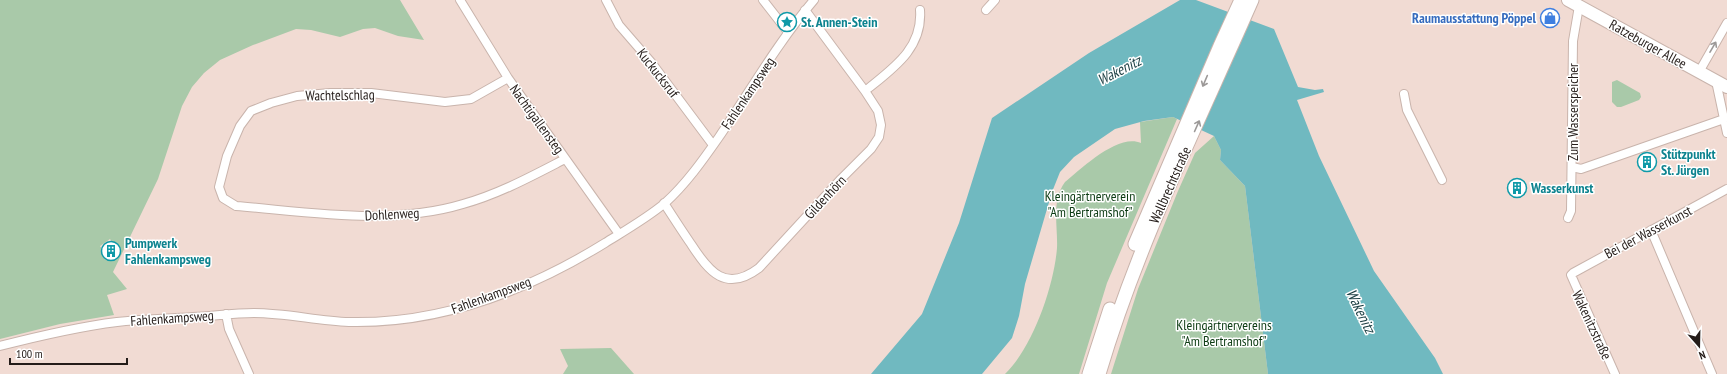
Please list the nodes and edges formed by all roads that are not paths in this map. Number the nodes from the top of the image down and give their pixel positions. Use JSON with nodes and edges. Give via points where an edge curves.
{"nodes":[{"id":1,"x":460,"y":0,"type":"edge"},
{"id":2,"x":606,"y":0,"type":"edge"},
{"id":3,"x":763,"y":0,"type":"edge"},
{"id":4,"x":814,"y":0,"type":"edge"},
{"id":5,"x":995,"y":0,"type":"edge"},
{"id":6,"x":1234,"y":0,"type":"edge"},
{"id":7,"x":1241,"y":0,"type":"edge"},
{"id":8,"x":1252,"y":0,"type":"edge"},
{"id":9,"x":1259,"y":0,"type":"edge"},
{"id":10,"x":1568,"y":0,"type":"edge"},
{"id":11,"x":1579,"y":6,"type":"junction"},
{"id":12,"x":805,"y":10,"type":"junction"},
{"id":13,"x":920,"y":10,"type":"dead end"},
{"id":14,"x":986,"y":10,"type":"dead end"},
{"id":15,"x":1727,"y":23,"type":"edge"},
{"id":16,"x":788,"y":32,"type":"junction"},
{"id":17,"x":1225,"y":48,"type":"junction"},
{"id":18,"x":1699,"y":72,"type":"junction"},
{"id":19,"x":508,"y":78,"type":"junction"},
{"id":20,"x":1716,"y":80,"type":"junction"},
{"id":21,"x":1727,"y":87,"type":"edge"},
{"id":22,"x":865,"y":91,"type":"junction"},
{"id":23,"x":1404,"y":94,"type":"dead end"},
{"id":24,"x":1724,"y":119,"type":"junction"},
{"id":25,"x":1727,"y":133,"type":"edge"},
{"id":26,"x":713,"y":145,"type":"junction"},
{"id":27,"x":566,"y":159,"type":"junction"},
{"id":28,"x":1572,"y":167,"type":"junction"},
{"id":29,"x":1442,"y":180,"type":"dead end"},
{"id":30,"x":1165,"y":186,"type":"junction"},
{"id":31,"x":219,"y":187,"type":"joint"},
{"id":32,"x":1727,"y":189,"type":"edge"},
{"id":33,"x":664,"y":203,"type":"junction"},
{"id":34,"x":1568,"y":218,"type":"dead end"},
{"id":35,"x":1651,"y":230,"type":"junction"},
{"id":36,"x":619,"y":234,"type":"junction"},
{"id":37,"x":1571,"y":275,"type":"joint"},
{"id":38,"x":226,"y":314,"type":"junction"},
{"id":39,"x":0,"y":346,"type":"edge"},
{"id":40,"x":249,"y":374,"type":"edge"},
{"id":41,"x":1089,"y":374,"type":"edge"},
{"id":42,"x":1099,"y":374,"type":"edge"},
{"id":43,"x":1615,"y":374,"type":"edge"},
{"id":44,"x":1712,"y":374,"type":"edge"}],
"edges":[{"from":1,"to":19,"type":"street","name":"Nachtigallensteg"},
{"from":2,"to":26,"type":"street","name":"Kuckucksruf","via":[[619,25],[651,62]]},
{"from":3,"to":16,"type":"street"},
{"from":4,"to":12,"type":"street","name":"Fahlenkampsweg"},
{"from":5,"to":14,"type":"street"},
{"from":6,"to":17,"type":"main road"},
{"from":7,"to":17,"type":"main road","name":"Wallbrechtstraße"},
{"from":8,"to":17,"type":"main road","name":"Wallbrechtstraße"},
{"from":9,"to":17,"type":"main road"},
{"from":10,"to":11,"type":"main road","name":"Ratzeburger Allee"},
{"from":11,"to":18,"type":"main road","name":"Ratzeburger Allee"},
{"from":11,"to":28,"type":"street","name":"Zum Wasserspeicher","via":[[1573,49]]},
{"from":12,"to":16,"type":"street","name":"Fahlenkampsweg"},
{"from":12,"to":22,"type":"street","name":"Gildenhörn"},
{"from":13,"to":22,"type":"street","via":[[921,23],[910,51],[898,65]]},
{"from":18,"to":15,"type":"street","one_way":true},
{"from":16,"to":26,"type":"street","name":"Fahlenkampsweg"},
{"from":17,"to":30,"type":"main road","name":"Wallbrechtstraße"},
{"from":18,"to":20,"type":"main road","name":"Ratzeburger Allee"},
{"from":19,"to":27,"type":"street","name":"Nachtigallensteg"},
{"from":19,"to":31,"type":"street","name":"Wachtelschlag","via":[[471,99],[445,102],[371,93],[330,93],[296,96],[272,102],[251,111],[240,126],[227,156]]},
{"from":20,"to":21,"type":"main road","name":"Ratzeburger Allee"},
{"from":20,"to":24,"type":"street"},
{"from":22,"to":33,"type":"street","name":"Gildenhörn","via":[[878,112],[880,137],[776,251],[751,274],[734,279],[723,278],[709,270]]},
{"from":23,"to":29,"type":"street","via":[[1407,110]]},
{"from":24,"to":25,"type":"street"},
{"from":24,"to":28,"type":"street","via":[[1581,169]]},
{"from":26,"to":33,"type":"street","name":"Fahlenkampsweg","via":[[681,187]]},
{"from":27,"to":31,"type":"street","name":"Dohlenweg","via":[[506,188],[462,205],[414,214],[361,216],[236,206],[223,198]]},
{"from":27,"to":36,"type":"street","name":"Nachtigallensteg"},
{"from":28,"to":34,"type":"street","name":"Zum Wasserspeicher","via":[[1571,211]]},
{"from":30,"to":41,"type":"main road","name":"Wallbrechtstraße","via":[[1120,282]]},
{"from":30,"to":42,"type":"main road","name":"Wallbrechtstraße","via":[[1128,284]]},
{"from":32,"to":35,"type":"street","name":"Bei der Wasserkunst"},
{"from":33,"to":36,"type":"street","name":"Fahlenkampsweg"},
{"from":35,"to":37,"type":"street","name":"Bei der Wasserkunst"},
{"from":35,"to":44,"type":"street"},
{"from":36,"to":38,"type":"street","name":"Fahlenkampsweg","via":[[565,266],[529,283],[473,305],[450,311],[384,321],[348,322],[281,314]]},
{"from":37,"to":43,"type":"street","name":"Wakenitzstraße"},
{"from":38,"to":39,"type":"street","name":"Fahlenkampsweg","via":[[118,321],[61,330]]},
{"from":38,"to":40,"type":"street","via":[[229,329]]}]}
